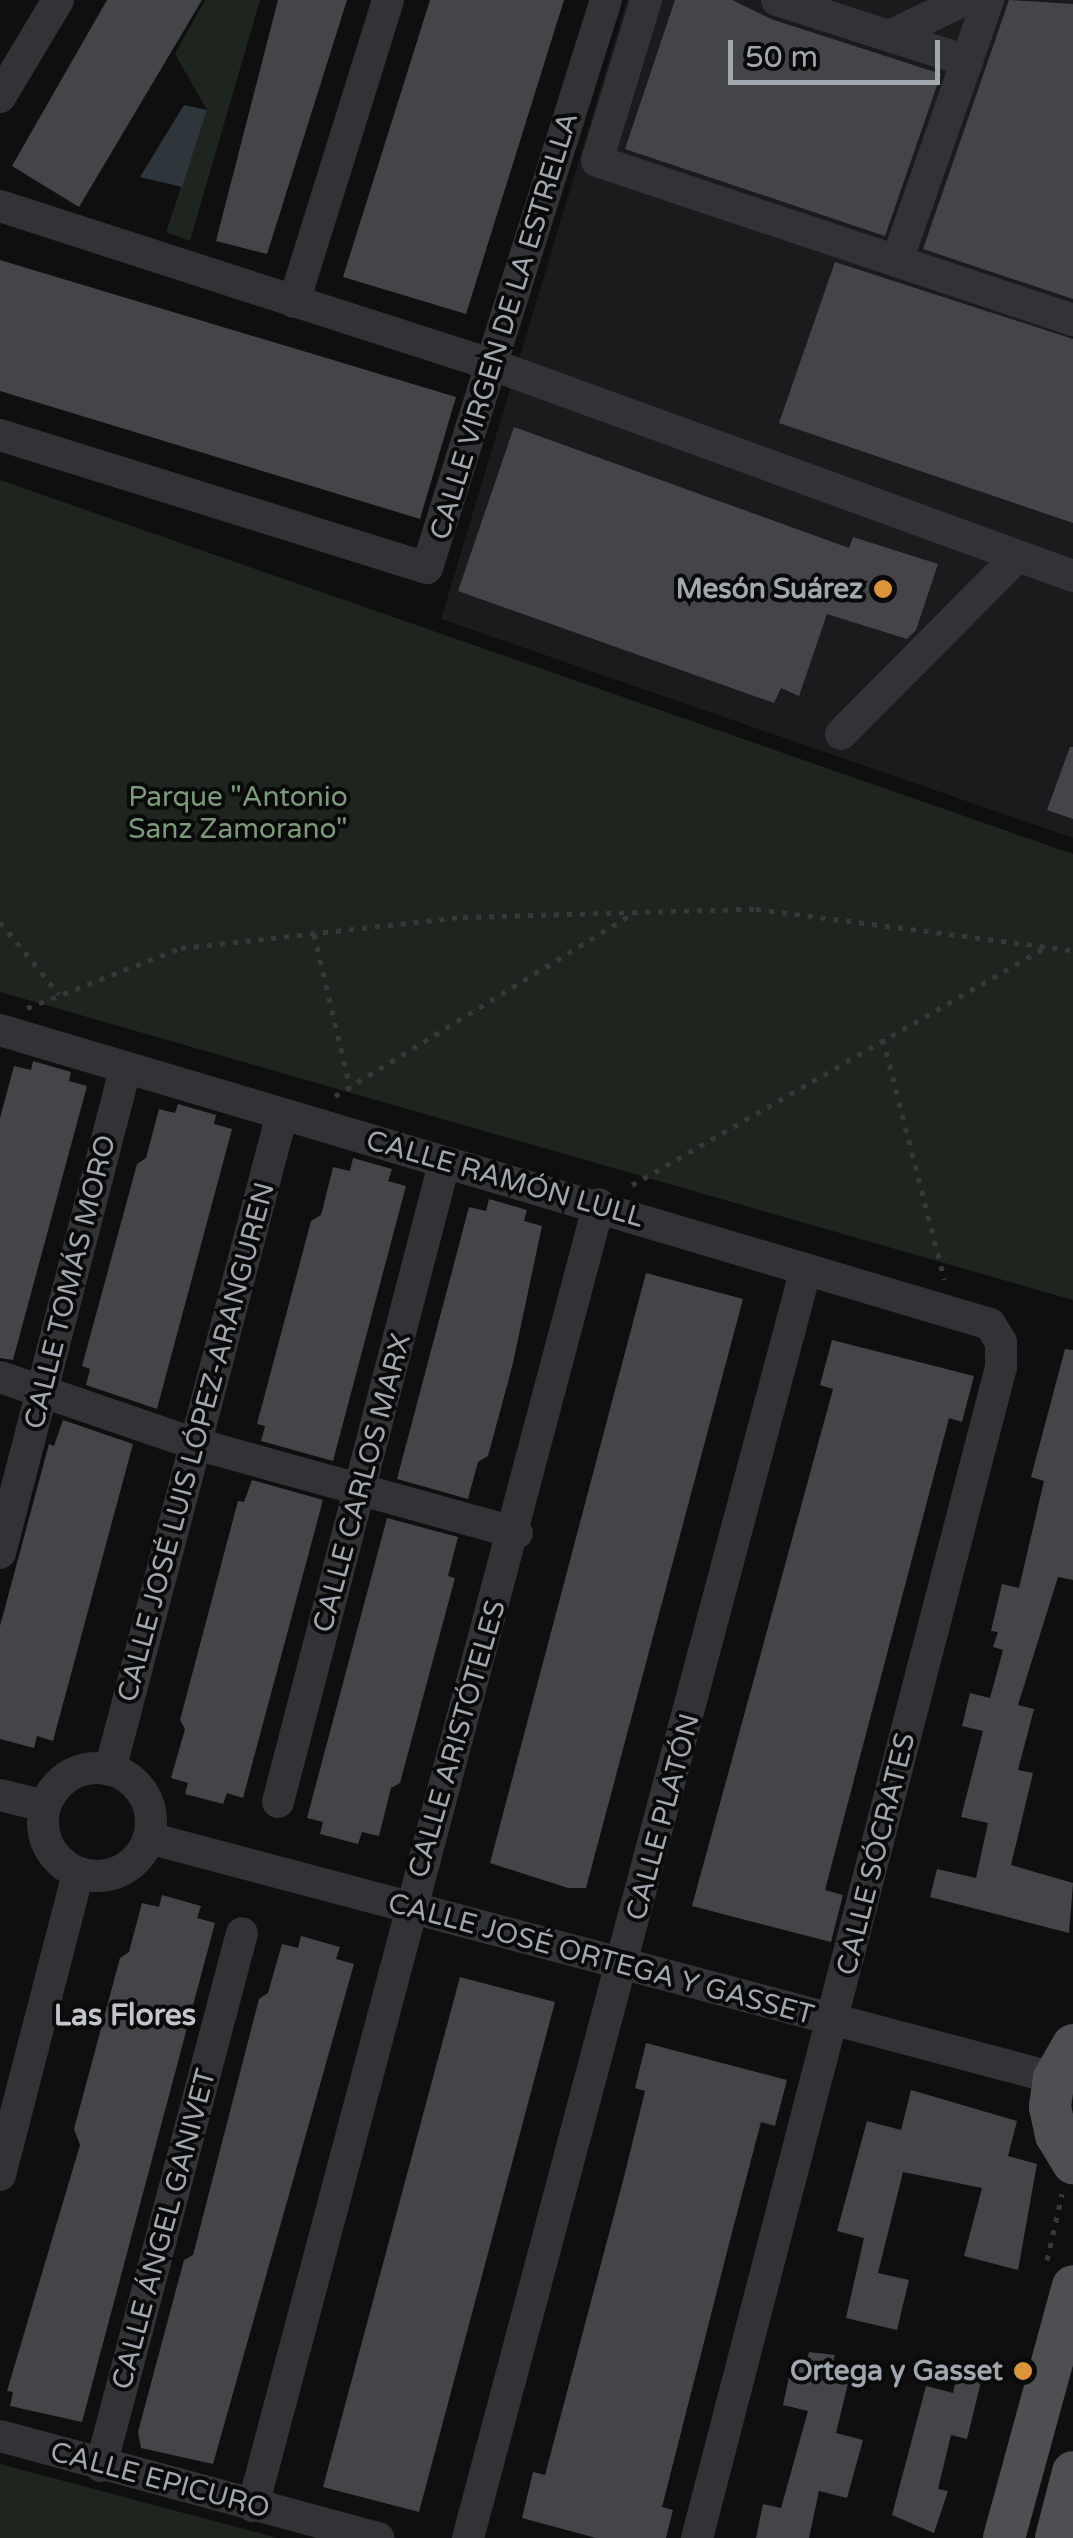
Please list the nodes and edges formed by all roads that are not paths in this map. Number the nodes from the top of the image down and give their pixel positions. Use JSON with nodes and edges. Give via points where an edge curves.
{"nodes":[{"id":1,"x":58,"y":0,"type":"edge"},
{"id":2,"x":388,"y":0,"type":"edge"},
{"id":3,"x":606,"y":0,"type":"edge"},
{"id":4,"x":646,"y":0,"type":"edge"},
{"id":5,"x":776,"y":0,"type":"edge"},
{"id":6,"x":964,"y":0,"type":"edge"},
{"id":7,"x":988,"y":0,"type":"edge"},
{"id":8,"x":890,"y":36,"type":"junction"},
{"id":9,"x":967,"y":61,"type":"junction"},
{"id":10,"x":5,"y":79,"type":"edge"},
{"id":11,"x":0,"y":206,"type":"edge"},
{"id":12,"x":897,"y":261,"type":"junction"},
{"id":13,"x":294,"y":302,"type":"junction"},
{"id":14,"x":1073,"y":320,"type":"edge"},
{"id":15,"x":493,"y":366,"type":"junction"},
{"id":16,"x":0,"y":435,"type":"edge"},
{"id":17,"x":1018,"y":556,"type":"junction"},
{"id":18,"x":1073,"y":576,"type":"edge"},
{"id":19,"x":841,"y":734,"type":"dead end"},
{"id":20,"x":6,"y":1024,"type":"edge"},
{"id":21,"x":125,"y":1069,"type":"junction"},
{"id":22,"x":290,"y":1117,"type":"junction"},
{"id":23,"x":444,"y":1164,"type":"junction"},
{"id":24,"x":599,"y":1204,"type":"junction"},
{"id":25,"x":806,"y":1270,"type":"junction"},
{"id":26,"x":1001,"y":1342,"type":"joint"},
{"id":27,"x":0,"y":1376,"type":"edge"},
{"id":28,"x":42,"y":1389,"type":"junction"},
{"id":29,"x":196,"y":1444,"type":"junction"},
{"id":30,"x":360,"y":1491,"type":"junction"},
{"id":31,"x":517,"y":1533,"type":"junction"},
{"id":32,"x":0,"y":1553,"type":"edge"},
{"id":33,"x":110,"y":1770,"type":"junction"},
{"id":34,"x":0,"y":1795,"type":"edge"},
{"id":35,"x":278,"y":1802,"type":"dead end"},
{"id":36,"x":45,"y":1806,"type":"junction"},
{"id":37,"x":149,"y":1838,"type":"junction"},
{"id":38,"x":78,"y":1874,"type":"junction"},
{"id":39,"x":408,"y":1908,"type":"junction"},
{"id":40,"x":242,"y":1933,"type":"dead end"},
{"id":41,"x":624,"y":1966,"type":"junction"},
{"id":42,"x":834,"y":2022,"type":"junction"},
{"id":43,"x":1063,"y":2062,"type":"edge"},
{"id":44,"x":0,"y":2174,"type":"edge"},
{"id":45,"x":1066,"y":2174,"type":"edge"},
{"id":46,"x":1058,"y":2282,"type":"edge"},
{"id":47,"x":0,"y":2436,"type":"edge"},
{"id":48,"x":101,"y":2466,"type":"junction"},
{"id":49,"x":1073,"y":2472,"type":"edge"},
{"id":50,"x":252,"y":2506,"type":"junction"},
{"id":51,"x":378,"y":2538,"type":"edge"},
{"id":52,"x":468,"y":2538,"type":"edge"},
{"id":53,"x":697,"y":2538,"type":"edge"},
{"id":54,"x":1004,"y":2538,"type":"edge"},
{"id":55,"x":1056,"y":2538,"type":"edge"}],
"edges":[{"from":1,"to":10,"type":"street"},
{"from":2,"to":13,"type":"street"},
{"from":3,"to":15,"type":"street","name":"CALLE VIRGEN DE LA ESTRELLA"},
{"from":4,"to":12,"type":"street","via":[[597,161]]},
{"from":5,"to":8,"type":"street"},
{"from":6,"to":8,"type":"street"},
{"from":7,"to":9,"type":"street"},
{"from":8,"to":9,"type":"street"},
{"from":9,"to":12,"type":"street"},
{"from":11,"to":13,"type":"street"},
{"from":12,"to":14,"type":"street"},
{"from":13,"to":15,"type":"street"},
{"from":15,"to":16,"type":"street","name":"CALLE VIRGEN DE LA ESTRELLA","via":[[428,568]]},
{"from":15,"to":17,"type":"street"},
{"from":17,"to":18,"type":"street"},
{"from":17,"to":19,"type":"street"},
{"from":20,"to":21,"type":"street","name":"CALLE RAMÓN LULL"},
{"from":21,"to":22,"type":"street","name":"CALLE RAMÓN LULL"},
{"from":21,"to":28,"type":"street","name":"CALLE TOMÁS MORO"},
{"from":22,"to":23,"type":"street","name":"CALLE RAMÓN LULL"},
{"from":22,"to":29,"type":"street","name":"CALLE JOSÉ LUIS LÓPEZ-ARANGUREN"},
{"from":23,"to":24,"type":"street","name":"CALLE RAMÓN LULL"},
{"from":23,"to":30,"type":"street","name":"CALLE CARLOS MARX"},
{"from":24,"to":25,"type":"street","name":"CALLE RAMÓN LULL"},
{"from":24,"to":31,"type":"street","name":"CALLE ARISTÓTELES"},
{"from":25,"to":26,"type":"street","name":"CALLE RAMÓN LULL","via":[[990,1324]]},
{"from":25,"to":41,"type":"street","name":"CALLE PLATÓN"},
{"from":26,"to":42,"type":"street","name":"CALLE SÓCRATES","via":[[1001,1367]]},
{"from":27,"to":28,"type":"street"},
{"from":28,"to":29,"type":"street"},
{"from":28,"to":32,"type":"street","name":"CALLE TOMÁS MORO"},
{"from":29,"to":30,"type":"street"},
{"from":29,"to":33,"type":"street","name":"CALLE JOSÉ LUIS LÓPEZ-ARANGUREN"},
{"from":30,"to":31,"type":"street"},
{"from":30,"to":35,"type":"street","name":"CALLE CARLOS MARX"},
{"from":31,"to":39,"type":"street","name":"CALLE ARISTÓTELES"},
{"from":33,"to":36,"type":"street","via":[[68,1776]]},
{"from":33,"to":37,"type":"street","via":[[139,1788],[148,1806]]},
{"from":34,"to":36,"type":"street"},
{"from":36,"to":38,"type":"street","via":[[43,1832],[54,1857]]},
{"from":37,"to":38,"type":"street","via":[[123,1870]]},
{"from":37,"to":39,"type":"street","name":"CALLE JOSÉ ORTEGA Y GASSET"},
{"from":38,"to":44,"type":"street"},
{"from":39,"to":41,"type":"street","name":"CALLE JOSÉ ORTEGA Y GASSET"},
{"from":39,"to":50,"type":"street","name":"CALLE ARISTÓTELES"},
{"from":40,"to":48,"type":"street","name":"CALLE ÁNGEL GANIVET"},
{"from":41,"to":42,"type":"street","name":"CALLE JOSÉ ORTEGA Y GASSET"},
{"from":41,"to":52,"type":"street","name":"CALLE PLATÓN"},
{"from":42,"to":43,"type":"street","name":"CALLE JOSÉ ORTEGA Y GASSET"},
{"from":42,"to":53,"type":"street","name":"CALLE SÓCRATES"},
{"from":43,"to":45,"type":"main road","via":[[1056,2135]]},
{"from":46,"to":54,"type":"main road"},
{"from":47,"to":48,"type":"street","name":"CALLE EPICURO"},
{"from":48,"to":50,"type":"street","name":"CALLE EPICURO"},
{"from":49,"to":55,"type":"main road"},
{"from":50,"to":51,"type":"street","name":"CALLE EPICURO"}]}
